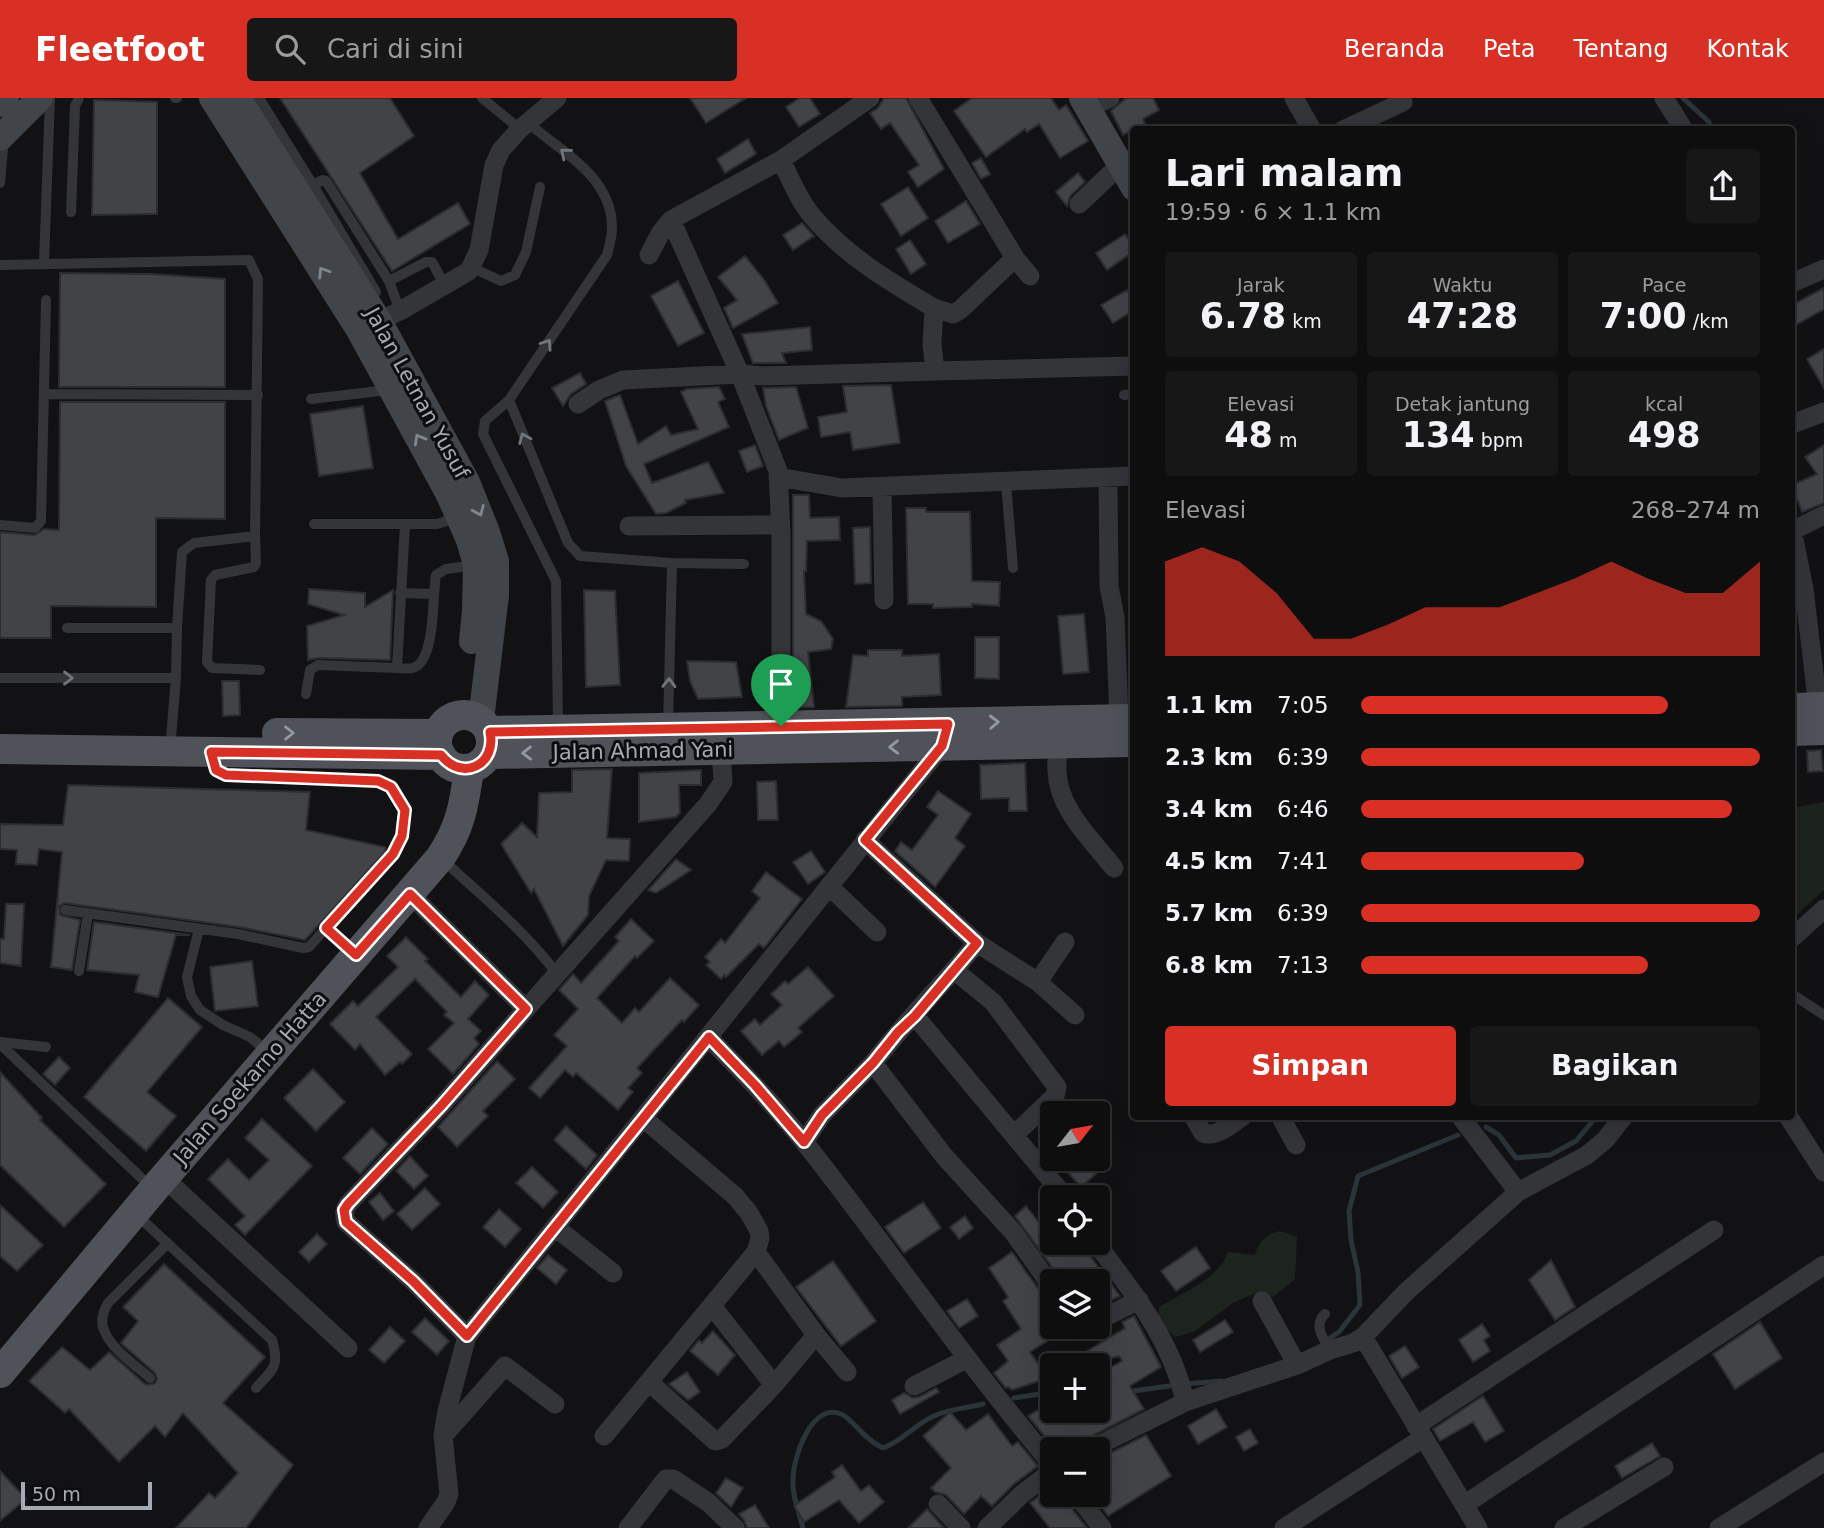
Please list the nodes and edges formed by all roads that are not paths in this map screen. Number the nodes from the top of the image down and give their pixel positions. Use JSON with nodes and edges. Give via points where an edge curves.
{"nodes":[{"id":1,"x":6,"y":98,"type":"edge"},
{"id":2,"x":40,"y":98,"type":"edge"},
{"id":3,"x":50,"y":98,"type":"edge"},
{"id":4,"x":79,"y":98,"type":"edge"},
{"id":5,"x":212,"y":98,"type":"edge"},
{"id":6,"x":238,"y":98,"type":"edge"},
{"id":7,"x":259,"y":98,"type":"edge"},
{"id":8,"x":482,"y":98,"type":"edge"},
{"id":9,"x":557,"y":98,"type":"edge"},
{"id":10,"x":854,"y":98,"type":"edge"},
{"id":11,"x":870,"y":98,"type":"edge"},
{"id":12,"x":918,"y":98,"type":"edge"},
{"id":13,"x":1294,"y":98,"type":"edge"},
{"id":14,"x":1664,"y":98,"type":"edge"},
{"id":15,"x":1094,"y":101,"type":"edge"},
{"id":16,"x":1403,"y":102,"type":"dead end"},
{"id":17,"x":0,"y":104,"type":"edge"},
{"id":18,"x":524,"y":126,"type":"junction"},
{"id":19,"x":1310,"y":126,"type":"edge"},
{"id":20,"x":1352,"y":126,"type":"edge"},
{"id":21,"x":1682,"y":126,"type":"edge"},
{"id":22,"x":2,"y":137,"type":"edge"},
{"id":23,"x":781,"y":160,"type":"junction"},
{"id":24,"x":1121,"y":164,"type":"junction"},
{"id":25,"x":1130,"y":181,"type":"edge"},
{"id":26,"x":0,"y":183,"type":"edge"},
{"id":27,"x":313,"y":185,"type":"junction"},
{"id":28,"x":540,"y":187,"type":"dead end"},
{"id":29,"x":698,"y":191,"type":"dead end"},
{"id":30,"x":1079,"y":204,"type":"dead end"},
{"id":31,"x":71,"y":212,"type":"dead end"},
{"id":32,"x":671,"y":220,"type":"junction"},
{"id":33,"x":649,"y":255,"type":"dead end"},
{"id":34,"x":1015,"y":258,"type":"junction"},
{"id":35,"x":44,"y":263,"type":"junction"},
{"id":36,"x":0,"y":265,"type":"edge"},
{"id":37,"x":1824,"y":269,"type":"edge"},
{"id":38,"x":468,"y":271,"type":"junction"},
{"id":39,"x":1030,"y":276,"type":"dead end"},
{"id":40,"x":389,"y":281,"type":"junction"},
{"id":41,"x":1795,"y":282,"type":"edge"},
{"id":42,"x":445,"y":286,"type":"junction"},
{"id":43,"x":46,"y":300,"type":"dead end"},
{"id":44,"x":933,"y":308,"type":"junction"},
{"id":45,"x":382,"y":320,"type":"junction"},
{"id":46,"x":1130,"y":366,"type":"edge"},
{"id":47,"x":935,"y":371,"type":"junction"},
{"id":48,"x":740,"y":374,"type":"junction"},
{"id":49,"x":392,"y":389,"type":"junction"},
{"id":50,"x":44,"y":394,"type":"junction"},
{"id":51,"x":258,"y":396,"type":"junction"},
{"id":52,"x":311,"y":400,"type":"dead end"},
{"id":53,"x":509,"y":400,"type":"junction"},
{"id":54,"x":578,"y":404,"type":"dead end"},
{"id":55,"x":1824,"y":412,"type":"edge"},
{"id":56,"x":1795,"y":424,"type":"edge"},
{"id":57,"x":1130,"y":476,"type":"edge"},
{"id":58,"x":778,"y":477,"type":"junction"},
{"id":59,"x":1108,"y":477,"type":"junction"},
{"id":60,"x":1006,"y":483,"type":"junction"},
{"id":61,"x":882,"y":487,"type":"junction"},
{"id":62,"x":1824,"y":515,"type":"edge"},
{"id":63,"x":459,"y":517,"type":"junction"},
{"id":64,"x":314,"y":524,"type":"dead end"},
{"id":65,"x":404,"y":524,"type":"junction"},
{"id":66,"x":0,"y":525,"type":"edge"},
{"id":67,"x":629,"y":526,"type":"dead end"},
{"id":68,"x":780,"y":526,"type":"junction"},
{"id":69,"x":1795,"y":529,"type":"edge"},
{"id":70,"x":255,"y":536,"type":"junction"},
{"id":71,"x":1795,"y":545,"type":"edge"},
{"id":72,"x":486,"y":563,"type":"junction"},
{"id":73,"x":672,"y":563,"type":"junction"},
{"id":74,"x":744,"y":564,"type":"dead end"},
{"id":75,"x":1013,"y":568,"type":"dead end"},
{"id":76,"x":400,"y":593,"type":"junction"},
{"id":77,"x":433,"y":594,"type":"junction"},
{"id":78,"x":884,"y":600,"type":"dead end"},
{"id":79,"x":67,"y":628,"type":"dead end"},
{"id":80,"x":177,"y":628,"type":"junction"},
{"id":81,"x":397,"y":668,"type":"junction"},
{"id":82,"x":260,"y":670,"type":"dead end"},
{"id":83,"x":0,"y":678,"type":"edge"},
{"id":84,"x":176,"y":678,"type":"junction"},
{"id":85,"x":306,"y":694,"type":"dead end"},
{"id":86,"x":1814,"y":713,"type":"edge"},
{"id":87,"x":781,"y":726,"type":"junction"},
{"id":88,"x":1129,"y":727,"type":"edge"},
{"id":89,"x":0,"y":729,"type":"edge"},
{"id":90,"x":558,"y":729,"type":"junction"},
{"id":91,"x":1795,"y":729,"type":"edge"},
{"id":92,"x":945,"y":735,"type":"junction"},
{"id":93,"x":478,"y":738,"type":"junction"},
{"id":94,"x":668,"y":739,"type":"junction"},
{"id":95,"x":171,"y":742,"type":"junction"},
{"id":96,"x":440,"y":744,"type":"junction"},
{"id":97,"x":1059,"y":744,"type":"junction"},
{"id":98,"x":0,"y":749,"type":"edge"},
{"id":99,"x":721,"y":750,"type":"junction"},
{"id":100,"x":211,"y":752,"type":"junction"},
{"id":101,"x":865,"y":840,"type":"junction"},
{"id":102,"x":440,"y":858,"type":"junction"},
{"id":103,"x":1114,"y":868,"type":"dead end"},
{"id":104,"x":829,"y":886,"type":"junction"},
{"id":105,"x":410,"y":894,"type":"junction"},
{"id":106,"x":1824,"y":909,"type":"edge"},
{"id":107,"x":65,"y":910,"type":"dead end"},
{"id":108,"x":88,"y":914,"type":"junction"},
{"id":109,"x":199,"y":929,"type":"junction"},
{"id":110,"x":330,"y":932,"type":"junction"},
{"id":111,"x":877,"y":932,"type":"dead end"},
{"id":112,"x":1795,"y":935,"type":"edge"},
{"id":113,"x":1065,"y":942,"type":"dead end"},
{"id":114,"x":977,"y":943,"type":"junction"},
{"id":115,"x":351,"y":951,"type":"junction"},
{"id":116,"x":954,"y":970,"type":"junction"},
{"id":117,"x":79,"y":971,"type":"dead end"},
{"id":118,"x":557,"y":974,"type":"junction"},
{"id":119,"x":1038,"y":982,"type":"junction"},
{"id":120,"x":1795,"y":996,"type":"edge"},
{"id":121,"x":526,"y":1009,"type":"junction"},
{"id":122,"x":1075,"y":1015,"type":"dead end"},
{"id":123,"x":1824,"y":1015,"type":"edge"},
{"id":124,"x":915,"y":1016,"type":"junction"},
{"id":125,"x":709,"y":1037,"type":"junction"},
{"id":126,"x":0,"y":1043,"type":"edge"},
{"id":127,"x":260,"y":1045,"type":"junction"},
{"id":128,"x":46,"y":1047,"type":"dead end"},
{"id":129,"x":873,"y":1063,"type":"junction"},
{"id":130,"x":643,"y":1118,"type":"junction"},
{"id":131,"x":1195,"y":1120,"type":"edge"},
{"id":132,"x":1236,"y":1120,"type":"edge"},
{"id":133,"x":1282,"y":1120,"type":"edge"},
{"id":134,"x":1463,"y":1120,"type":"edge"},
{"id":135,"x":1621,"y":1120,"type":"edge"},
{"id":136,"x":1791,"y":1120,"type":"edge"},
{"id":137,"x":1014,"y":1135,"type":"junction"},
{"id":138,"x":804,"y":1142,"type":"junction"},
{"id":139,"x":1296,"y":1145,"type":"dead end"},
{"id":140,"x":1824,"y":1172,"type":"edge"},
{"id":141,"x":159,"y":1184,"type":"junction"},
{"id":142,"x":1055,"y":1185,"type":"edge"},
{"id":143,"x":1518,"y":1192,"type":"junction"},
{"id":144,"x":135,"y":1213,"type":"junction"},
{"id":145,"x":555,"y":1227,"type":"junction"},
{"id":146,"x":1714,"y":1230,"type":"dead end"},
{"id":147,"x":168,"y":1243,"type":"junction"},
{"id":148,"x":756,"y":1252,"type":"junction"},
{"id":149,"x":1105,"y":1255,"type":"edge"},
{"id":150,"x":1824,"y":1265,"type":"edge"},
{"id":151,"x":1040,"y":1270,"type":"edge"},
{"id":152,"x":613,"y":1273,"type":"dead end"},
{"id":153,"x":1139,"y":1300,"type":"junction"},
{"id":154,"x":1262,"y":1301,"type":"dead end"},
{"id":155,"x":712,"y":1306,"type":"junction"},
{"id":156,"x":1110,"y":1314,"type":"edge"},
{"id":157,"x":1325,"y":1314,"type":"dead end"},
{"id":158,"x":816,"y":1335,"type":"junction"},
{"id":159,"x":467,"y":1336,"type":"junction"},
{"id":160,"x":1363,"y":1337,"type":"junction"},
{"id":161,"x":1326,"y":1344,"type":"junction"},
{"id":162,"x":348,"y":1348,"type":"dead end"},
{"id":163,"x":966,"y":1359,"type":"junction"},
{"id":164,"x":1294,"y":1359,"type":"junction"},
{"id":165,"x":847,"y":1372,"type":"dead end"},
{"id":166,"x":0,"y":1373,"type":"edge"},
{"id":167,"x":150,"y":1378,"type":"dead end"},
{"id":168,"x":650,"y":1383,"type":"junction"},
{"id":169,"x":774,"y":1385,"type":"junction"},
{"id":170,"x":914,"y":1386,"type":"dead end"},
{"id":171,"x":256,"y":1388,"type":"dead end"},
{"id":172,"x":1184,"y":1398,"type":"junction"},
{"id":173,"x":555,"y":1404,"type":"dead end"},
{"id":174,"x":1419,"y":1432,"type":"junction"},
{"id":175,"x":443,"y":1435,"type":"junction"},
{"id":176,"x":604,"y":1436,"type":"dead end"},
{"id":177,"x":1110,"y":1439,"type":"edge"},
{"id":178,"x":1040,"y":1450,"type":"edge"},
{"id":179,"x":1824,"y":1462,"type":"edge"},
{"id":180,"x":1664,"y":1467,"type":"dead end"},
{"id":181,"x":1040,"y":1480,"type":"edge"},
{"id":182,"x":938,"y":1504,"type":"dead end"},
{"id":183,"x":1464,"y":1505,"type":"junction"},
{"id":184,"x":1086,"y":1507,"type":"edge"},
{"id":185,"x":1307,"y":1522,"type":"edge"},
{"id":186,"x":428,"y":1528,"type":"edge"},
{"id":187,"x":628,"y":1528,"type":"edge"},
{"id":188,"x":735,"y":1528,"type":"edge"},
{"id":189,"x":961,"y":1528,"type":"edge"},
{"id":190,"x":987,"y":1528,"type":"edge"},
{"id":191,"x":1102,"y":1528,"type":"edge"},
{"id":192,"x":1284,"y":1528,"type":"edge"},
{"id":193,"x":1478,"y":1528,"type":"edge"},
{"id":194,"x":1564,"y":1528,"type":"edge"},
{"id":195,"x":1719,"y":1528,"type":"edge"}],
"edges":[{"from":1,"to":17,"type":"street"},
{"from":2,"to":22,"type":"street"},
{"from":3,"to":35,"type":"lane"},
{"from":4,"to":31,"type":"lane"},
{"from":45,"to":5,"type":"street","name":"Jalan Letnan Yusuf","one_way":true},
{"from":6,"to":45,"type":"street","name":"Jalan Letnan Yusuf"},
{"from":7,"to":27,"type":"lane"},
{"from":8,"to":18,"type":"lane"},
{"from":9,"to":18,"type":"street"},
{"from":10,"to":29,"type":"street","via":[[792,141]]},
{"from":11,"to":23,"type":"street"},
{"from":12,"to":34,"type":"street"},
{"from":13,"to":19,"type":"street"},
{"from":14,"to":21,"type":"street"},
{"from":15,"to":24,"type":"street"},
{"from":16,"to":20,"type":"street"},
{"from":18,"to":38,"type":"street","via":[[501,150],[494,165],[479,250]]},
{"from":53,"to":18,"type":"lane","one_way":true,"via":[[607,255],[612,229],[607,196],[587,170]]},
{"from":22,"to":26,"type":"lane"},
{"from":23,"to":32,"type":"street"},
{"from":23,"to":44,"type":"street","via":[[812,216],[861,262]]},
{"from":24,"to":25,"type":"street"},
{"from":24,"to":30,"type":"street"},
{"from":27,"to":40,"type":"lane","via":[[326,181]]},
{"from":27,"to":45,"type":"lane"},
{"from":28,"to":38,"type":"lane","via":[[526,252],[515,275],[501,281],[473,268]]},
{"from":32,"to":33,"type":"street"},
{"from":32,"to":48,"type":"street"},
{"from":34,"to":39,"type":"street"},
{"from":34,"to":44,"type":"street","via":[[960,310],[953,314]]},
{"from":35,"to":36,"type":"lane"},
{"from":35,"to":51,"type":"lane","via":[[249,260],[258,279]]},
{"from":37,"to":41,"type":"street"},
{"from":38,"to":42,"type":"street"},
{"from":40,"to":42,"type":"lane","via":[[432,262]]},
{"from":40,"to":45,"type":"lane"},
{"from":42,"to":45,"type":"street"},
{"from":43,"to":50,"type":"lane"},
{"from":44,"to":47,"type":"street"},
{"from":45,"to":49,"type":"street","name":"Jalan Letnan Yusuf"},
{"from":45,"to":72,"type":"street","name":"Jalan Letnan Yusuf","one_way":true,"via":[[467,482],[487,532]]},
{"from":46,"to":47,"type":"street"},
{"from":47,"to":48,"type":"street"},
{"from":48,"to":54,"type":"street","via":[[623,380]]},
{"from":48,"to":58,"type":"street"},
{"from":49,"to":52,"type":"lane"},
{"from":63,"to":49,"type":"street","name":"Jalan Letnan Yusuf","one_way":true},
{"from":50,"to":51,"type":"lane"},
{"from":50,"to":66,"type":"lane","via":[[40,525]]},
{"from":51,"to":70,"type":"lane"},
{"from":73,"to":53,"type":"lane","one_way":true,"via":[[580,556],[568,543]]},
{"from":53,"to":90,"type":"lane","via":[[485,421],[483,434],[556,581]]},
{"from":55,"to":56,"type":"street"},
{"from":57,"to":59,"type":"street"},
{"from":58,"to":61,"type":"street","via":[[842,488]]},
{"from":58,"to":68,"type":"street"},
{"from":59,"to":60,"type":"street"},
{"from":59,"to":88,"type":"street","via":[[1109,586]]},
{"from":60,"to":61,"type":"street"},
{"from":60,"to":75,"type":"lane"},
{"from":61,"to":78,"type":"street"},
{"from":62,"to":69,"type":"street"},
{"from":63,"to":65,"type":"lane","via":[[437,524]]},
{"from":63,"to":72,"type":"street","name":"Jalan Letnan Yusuf"},
{"from":64,"to":65,"type":"lane"},
{"from":65,"to":76,"type":"lane"},
{"from":67,"to":68,"type":"street"},
{"from":68,"to":87,"type":"street"},
{"from":70,"to":80,"type":"lane","via":[[194,543],[182,552]]},
{"from":70,"to":82,"type":"lane","via":[[254,567],[215,575],[211,580],[207,662],[212,668]]},
{"from":71,"to":86,"type":"street","via":[[1804,589]]},
{"from":72,"to":77,"type":"lane","via":[[446,569],[436,575]]},
{"from":72,"to":93,"type":"street","name":"Jalan Letnan Yusuf","via":[[475,611]]},
{"from":73,"to":74,"type":"lane"},
{"from":94,"to":73,"type":"lane","one_way":true},
{"from":76,"to":77,"type":"lane"},
{"from":76,"to":81,"type":"lane"},
{"from":77,"to":81,"type":"lane","via":[[425,659],[415,668]]},
{"from":79,"to":80,"type":"lane"},
{"from":80,"to":84,"type":"lane"},
{"from":81,"to":85,"type":"lane","via":[[318,665],[310,670]]},
{"from":83,"to":84,"type":"lane","one_way":true},
{"from":84,"to":95,"type":"lane"},
{"from":86,"to":91,"type":"main road"},
{"from":87,"to":92,"type":"main road","name":"Jalan Ahmad Yani"},
{"from":87,"to":94,"type":"main road","name":"Jalan Ahmad Yani"},
{"from":92,"to":88,"type":"main road","name":"Jalan Ahmad Yani","one_way":true},
{"from":88,"to":97,"type":"main road","name":"Jalan Ahmad Yani"},
{"from":89,"to":95,"type":"main road"},
{"from":90,"to":93,"type":"main road","name":"Jalan Ahmad Yani"},
{"from":90,"to":94,"type":"main road","name":"Jalan Ahmad Yani"},
{"from":92,"to":97,"type":"main road","name":"Jalan Ahmad Yani"},
{"from":92,"to":99,"type":"main road","name":"Jalan Ahmad Yani","one_way":true},
{"from":92,"to":101,"type":"street"},
{"from":94,"to":93,"type":"main road","name":"Jalan Ahmad Yani","one_way":true},
{"from":93,"to":96,"type":"main road","via":[[448,720]]},
{"from":93,"to":96,"type":"main road","via":[[450,765]]},
{"from":93,"to":102,"type":"main road","name":"Jalan Soekarno Hatta","via":[[461,818]]},
{"from":94,"to":99,"type":"main road","name":"Jalan Ahmad Yani"},
{"from":95,"to":96,"type":"main road","one_way":true},
{"from":95,"to":98,"type":"main road"},
{"from":95,"to":100,"type":"main road"},
{"from":96,"to":100,"type":"main road"},
{"from":97,"to":103,"type":"street","via":[[1057,772],[1062,798]]},
{"from":99,"to":118,"type":"street","via":[[723,782],[708,804]]},
{"from":100,"to":110,"type":"lane","via":[[216,770],[226,775],[378,781],[391,787],[405,810],[402,836],[393,854]]},
{"from":101,"to":104,"type":"street"},
{"from":101,"to":114,"type":"street"},
{"from":102,"to":105,"type":"main road","name":"Jalan Soekarno Hatta"},
{"from":102,"to":118,"type":"lane","via":[[526,938]]},
{"from":104,"to":111,"type":"street"},
{"from":104,"to":125,"type":"street"},
{"from":105,"to":115,"type":"main road","name":"Jalan Soekarno Hatta"},
{"from":105,"to":121,"type":"street"},
{"from":106,"to":112,"type":"street"},
{"from":107,"to":108,"type":"lane"},
{"from":108,"to":109,"type":"lane"},
{"from":108,"to":117,"type":"lane"},
{"from":109,"to":110,"type":"lane","via":[[306,948]]},
{"from":109,"to":127,"type":"lane","via":[[187,977],[191,996],[201,1010]]},
{"from":110,"to":115,"type":"lane"},
{"from":113,"to":119,"type":"street"},
{"from":114,"to":116,"type":"street"},
{"from":114,"to":119,"type":"street"},
{"from":115,"to":127,"type":"main road","name":"Jalan Soekarno Hatta"},
{"from":116,"to":124,"type":"street"},
{"from":116,"to":137,"type":"street","via":[[993,1002],[1057,1087],[1055,1096]]},
{"from":118,"to":121,"type":"street"},
{"from":119,"to":122,"type":"street"},
{"from":120,"to":123,"type":"lane"},
{"from":121,"to":159,"type":"street","via":[[344,1210],[346,1222]]},
{"from":124,"to":129,"type":"street"},
{"from":124,"to":137,"type":"street"},
{"from":125,"to":130,"type":"street"},
{"from":125,"to":138,"type":"street"},
{"from":126,"to":128,"type":"lane"},
{"from":126,"to":141,"type":"lane"},
{"from":127,"to":141,"type":"main road","name":"Jalan Soekarno Hatta"},
{"from":129,"to":138,"type":"street","via":[[822,1115]]},
{"from":129,"to":151,"type":"street"},
{"from":130,"to":145,"type":"street"},
{"from":130,"to":148,"type":"street","via":[[735,1196],[759,1231]]},
{"from":131,"to":132,"type":"street","via":[[1208,1136]]},
{"from":133,"to":139,"type":"street"},
{"from":134,"to":143,"type":"street"},
{"from":135,"to":143,"type":"street","via":[[1587,1154]]},
{"from":136,"to":140,"type":"street"},
{"from":137,"to":142,"type":"street"},
{"from":138,"to":163,"type":"street"},
{"from":141,"to":144,"type":"main road","name":"Jalan Soekarno Hatta"},
{"from":141,"to":162,"type":"street"},
{"from":143,"to":160,"type":"street"},
{"from":144,"to":147,"type":"lane"},
{"from":144,"to":166,"type":"main road","name":"Jalan Soekarno Hatta"},
{"from":145,"to":152,"type":"street"},
{"from":145,"to":159,"type":"street"},
{"from":146,"to":174,"type":"street"},
{"from":147,"to":167,"type":"lane","via":[[107,1303],[104,1312],[104,1330],[117,1349]]},
{"from":147,"to":171,"type":"lane","via":[[272,1340],[277,1357]]},
{"from":148,"to":155,"type":"street"},
{"from":148,"to":158,"type":"street"},
{"from":149,"to":153,"type":"street"},
{"from":150,"to":183,"type":"street"},
{"from":153,"to":156,"type":"street"},
{"from":153,"to":172,"type":"street","via":[[1174,1366]]},
{"from":154,"to":164,"type":"street"},
{"from":155,"to":168,"type":"street"},
{"from":155,"to":169,"type":"street"},
{"from":157,"to":161,"type":"lane","via":[[1318,1324]]},
{"from":158,"to":165,"type":"street"},
{"from":158,"to":169,"type":"street"},
{"from":159,"to":175,"type":"street"},
{"from":160,"to":161,"type":"street","via":[[1353,1343]]},
{"from":160,"to":174,"type":"street"},
{"from":161,"to":164,"type":"street"},
{"from":163,"to":170,"type":"street"},
{"from":163,"to":178,"type":"street"},
{"from":164,"to":172,"type":"street"},
{"from":168,"to":169,"type":"street","via":[[715,1441]]},
{"from":168,"to":176,"type":"street"},
{"from":172,"to":177,"type":"street"},
{"from":173,"to":175,"type":"street","via":[[505,1366]]},
{"from":174,"to":183,"type":"street"},
{"from":174,"to":185,"type":"street"},
{"from":175,"to":186,"type":"street","via":[[449,1494]]},
{"from":179,"to":195,"type":"street"},
{"from":180,"to":194,"type":"street"},
{"from":181,"to":190,"type":"street"},
{"from":182,"to":189,"type":"street"},
{"from":183,"to":193,"type":"street"},
{"from":184,"to":191,"type":"street"},
{"from":185,"to":192,"type":"street"},
{"from":187,"to":188,"type":"street","via":[[666,1479],[709,1503]]}]}
